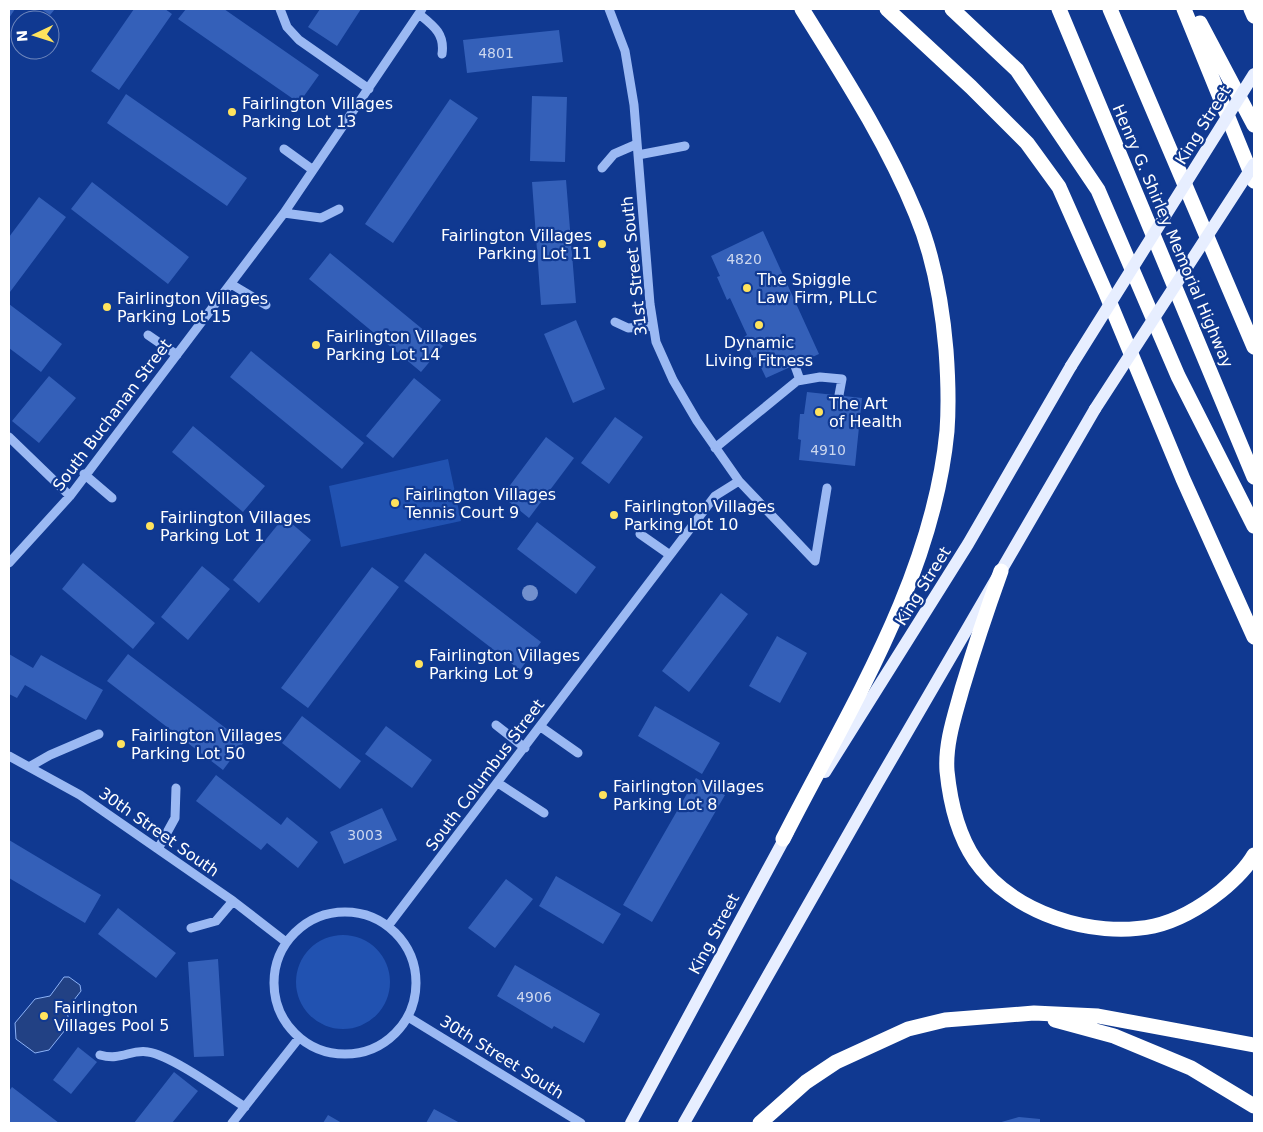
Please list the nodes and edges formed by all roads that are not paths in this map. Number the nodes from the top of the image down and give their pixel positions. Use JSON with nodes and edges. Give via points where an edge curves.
{"nodes":[{"id":1,"x":280,"y":9,"type":"edge"},
{"id":2,"x":609,"y":9,"type":"edge"},
{"id":3,"x":802,"y":9,"type":"edge"},
{"id":4,"x":887,"y":9,"type":"edge"},
{"id":5,"x":952,"y":9,"type":"edge"},
{"id":6,"x":1059,"y":9,"type":"edge"},
{"id":7,"x":1110,"y":9,"type":"edge"},
{"id":8,"x":1184,"y":9,"type":"edge"},
{"id":9,"x":1192,"y":9,"type":"edge"},
{"id":10,"x":1251,"y":9,"type":"edge"},
{"id":11,"x":420,"y":12,"type":"edge"},
{"id":12,"x":1254,"y":16,"type":"edge"},
{"id":13,"x":442,"y":54,"type":"dead end"},
{"id":14,"x":1254,"y":74,"type":"edge"},
{"id":15,"x":369,"y":89,"type":"junction"},
{"id":16,"x":1254,"y":125,"type":"edge"},
{"id":17,"x":637,"y":144,"type":"junction"},
{"id":18,"x":685,"y":146,"type":"dead end"},
{"id":19,"x":284,"y":149,"type":"dead end"},
{"id":20,"x":638,"y":155,"type":"junction"},
{"id":21,"x":1254,"y":164,"type":"edge"},
{"id":22,"x":602,"y":168,"type":"dead end"},
{"id":23,"x":313,"y":170,"type":"junction"},
{"id":24,"x":1254,"y":181,"type":"edge"},
{"id":25,"x":339,"y":210,"type":"dead end"},
{"id":26,"x":284,"y":213,"type":"junction"},
{"id":27,"x":231,"y":284,"type":"junction"},
{"id":28,"x":266,"y":305,"type":"dead end"},
{"id":29,"x":615,"y":322,"type":"dead end"},
{"id":30,"x":653,"y":326,"type":"junction"},
{"id":31,"x":148,"y":336,"type":"dead end"},
{"id":32,"x":1254,"y":347,"type":"edge"},
{"id":33,"x":176,"y":355,"type":"junction"},
{"id":34,"x":795,"y":366,"type":"dead end"},
{"id":35,"x":800,"y":380,"type":"junction"},
{"id":36,"x":839,"y":396,"type":"dead end"},
{"id":37,"x":9,"y":436,"type":"edge"},
{"id":38,"x":715,"y":448,"type":"junction"},
{"id":39,"x":84,"y":474,"type":"junction"},
{"id":40,"x":1254,"y":478,"type":"edge"},
{"id":41,"x":739,"y":481,"type":"junction"},
{"id":42,"x":827,"y":488,"type":"dead end"},
{"id":43,"x":70,"y":496,"type":"junction"},
{"id":44,"x":112,"y":498,"type":"dead end"},
{"id":45,"x":1254,"y":526,"type":"edge"},
{"id":46,"x":640,"y":534,"type":"dead end"},
{"id":47,"x":670,"y":554,"type":"junction"},
{"id":48,"x":9,"y":563,"type":"edge"},
{"id":49,"x":1001,"y":570,"type":"junction"},
{"id":50,"x":1254,"y":637,"type":"edge"},
{"id":51,"x":496,"y":724,"type":"dead end"},
{"id":52,"x":541,"y":727,"type":"junction"},
{"id":53,"x":99,"y":734,"type":"dead end"},
{"id":54,"x":525,"y":748,"type":"junction"},
{"id":55,"x":578,"y":753,"type":"dead end"},
{"id":56,"x":9,"y":756,"type":"edge"},
{"id":57,"x":29,"y":767,"type":"junction"},
{"id":58,"x":498,"y":783,"type":"junction"},
{"id":59,"x":176,"y":788,"type":"dead end"},
{"id":60,"x":544,"y":812,"type":"dead end"},
{"id":61,"x":783,"y":839,"type":"junction"},
{"id":62,"x":158,"y":849,"type":"junction"},
{"id":63,"x":1254,"y":855,"type":"edge"},
{"id":64,"x":233,"y":901,"type":"junction"},
{"id":65,"x":388,"y":926,"type":"junction"},
{"id":66,"x":191,"y":928,"type":"dead end"},
{"id":67,"x":286,"y":942,"type":"junction"},
{"id":68,"x":1034,"y":1014,"type":"junction"},
{"id":69,"x":408,"y":1017,"type":"junction"},
{"id":70,"x":299,"y":1038,"type":"junction"},
{"id":71,"x":1254,"y":1045,"type":"edge"},
{"id":72,"x":100,"y":1055,"type":"dead end"},
{"id":73,"x":1254,"y":1106,"type":"edge"},
{"id":74,"x":245,"y":1107,"type":"junction"},
{"id":75,"x":232,"y":1123,"type":"edge"},
{"id":76,"x":581,"y":1123,"type":"edge"},
{"id":77,"x":631,"y":1123,"type":"edge"},
{"id":78,"x":684,"y":1123,"type":"edge"},
{"id":79,"x":760,"y":1123,"type":"edge"}],
"edges":[{"from":1,"to":15,"type":"street","via":[[288,27],[299,40]]},
{"from":2,"to":17,"type":"street","name":"31st Street South","via":[[625,51]]},
{"from":3,"to":61,"type":"highway","via":[[868,116],[916,215],[937,284],[944,321],[947,421],[940,477],[928,525],[886,639]]},
{"from":4,"to":50,"type":"highway","via":[[1027,143],[1059,187],[1183,480]]},
{"from":5,"to":45,"type":"highway","via":[[1017,70],[1098,190],[1178,376]]},
{"from":6,"to":40,"type":"highway","name":"Henry G. Shirley Memorial Highway"},
{"from":7,"to":32,"type":"highway"},
{"from":8,"to":24,"type":"highway"},
{"from":9,"to":16,"type":"highway"},
{"from":10,"to":12,"type":"highway"},
{"from":11,"to":13,"type":"street","via":[[436,28],[444,43]]},
{"from":11,"to":15,"type":"street","name":"South Buchanan Street"},
{"from":14,"to":61,"type":"main road","name":"King Street","bridge":true,"via":[[1071,366],[968,544]]},
{"from":15,"to":23,"type":"street","name":"South Buchanan Street"},
{"from":17,"to":20,"type":"street","name":"31st Street South"},
{"from":17,"to":22,"type":"street","via":[[614,154]]},
{"from":18,"to":20,"type":"street"},
{"from":19,"to":23,"type":"street"},
{"from":20,"to":30,"type":"street","name":"31st Street South"},
{"from":21,"to":49,"type":"main road","bridge":true,"via":[[1095,409]]},
{"from":23,"to":26,"type":"street","name":"South Buchanan Street"},
{"from":25,"to":26,"type":"street","via":[[321,218]]},
{"from":26,"to":27,"type":"street","name":"South Buchanan Street"},
{"from":27,"to":28,"type":"street"},
{"from":27,"to":33,"type":"street","name":"South Buchanan Street"},
{"from":29,"to":30,"type":"street","via":[[628,328]]},
{"from":30,"to":38,"type":"street","name":"31st Street South","via":[[656,342],[673,380]]},
{"from":31,"to":33,"type":"street"},
{"from":33,"to":39,"type":"street","name":"South Buchanan Street"},
{"from":34,"to":35,"type":"street"},
{"from":35,"to":36,"type":"street","via":[[820,377],[842,379]]},
{"from":35,"to":38,"type":"street","via":[[777,395]]},
{"from":37,"to":43,"type":"street"},
{"from":38,"to":41,"type":"street","name":"31st Street South"},
{"from":39,"to":43,"type":"street","name":"South Buchanan Street"},
{"from":39,"to":44,"type":"street"},
{"from":41,"to":42,"type":"street","name":"31st Street South","via":[[815,561]]},
{"from":41,"to":47,"type":"street","name":"South Columbus Street","via":[[715,496]]},
{"from":43,"to":48,"type":"street","name":"South Buchanan Street"},
{"from":46,"to":47,"type":"street"},
{"from":47,"to":52,"type":"street","name":"South Columbus Street"},
{"from":49,"to":63,"type":"highway","via":[[971,655],[948,744],[947,769],[952,801],[975,860],[1015,899],[1040,912],[1091,926],[1125,930],[1154,926],[1184,916],[1235,879]]},
{"from":49,"to":78,"type":"main road"},
{"from":51,"to":54,"type":"street"},
{"from":52,"to":54,"type":"street","name":"South Columbus Street"},
{"from":52,"to":55,"type":"street"},
{"from":53,"to":57,"type":"street","via":[[50,754]]},
{"from":54,"to":58,"type":"street","name":"South Columbus Street"},
{"from":56,"to":57,"type":"street","name":"30th Street South"},
{"from":57,"to":62,"type":"street","name":"30th Street South","via":[[80,795]]},
{"from":58,"to":60,"type":"street"},
{"from":58,"to":65,"type":"street","name":"South Columbus Street"},
{"from":59,"to":62,"type":"street","via":[[175,818]]},
{"from":61,"to":77,"type":"main road","name":"King Street"},
{"from":62,"to":64,"type":"street","name":"30th Street South"},
{"from":64,"to":66,"type":"street","via":[[216,921]]},
{"from":64,"to":67,"type":"street","name":"30th Street South"},
{"from":65,"to":67,"type":"street","via":[[364,914],[336,912],[310,920]]},
{"from":65,"to":69,"type":"street","via":[[407,948],[415,968],[414,1000]]},
{"from":67,"to":70,"type":"street","via":[[278,958],[274,993],[284,1020]]},
{"from":68,"to":71,"type":"highway","via":[[1098,1016]]},
{"from":68,"to":73,"type":"highway","via":[[1114,1036],[1149,1050],[1191,1068]]},
{"from":68,"to":79,"type":"highway","via":[[945,1020],[908,1029],[836,1062],[806,1082]]},
{"from":69,"to":70,"type":"street","via":[[391,1038],[360,1053],[340,1054],[321,1050]]},
{"from":69,"to":76,"type":"street","name":"30th Street South"},
{"from":70,"to":74,"type":"street"},
{"from":72,"to":74,"type":"street","via":[[113,1059],[147,1051],[165,1057]]},
{"from":74,"to":75,"type":"street"}]}
